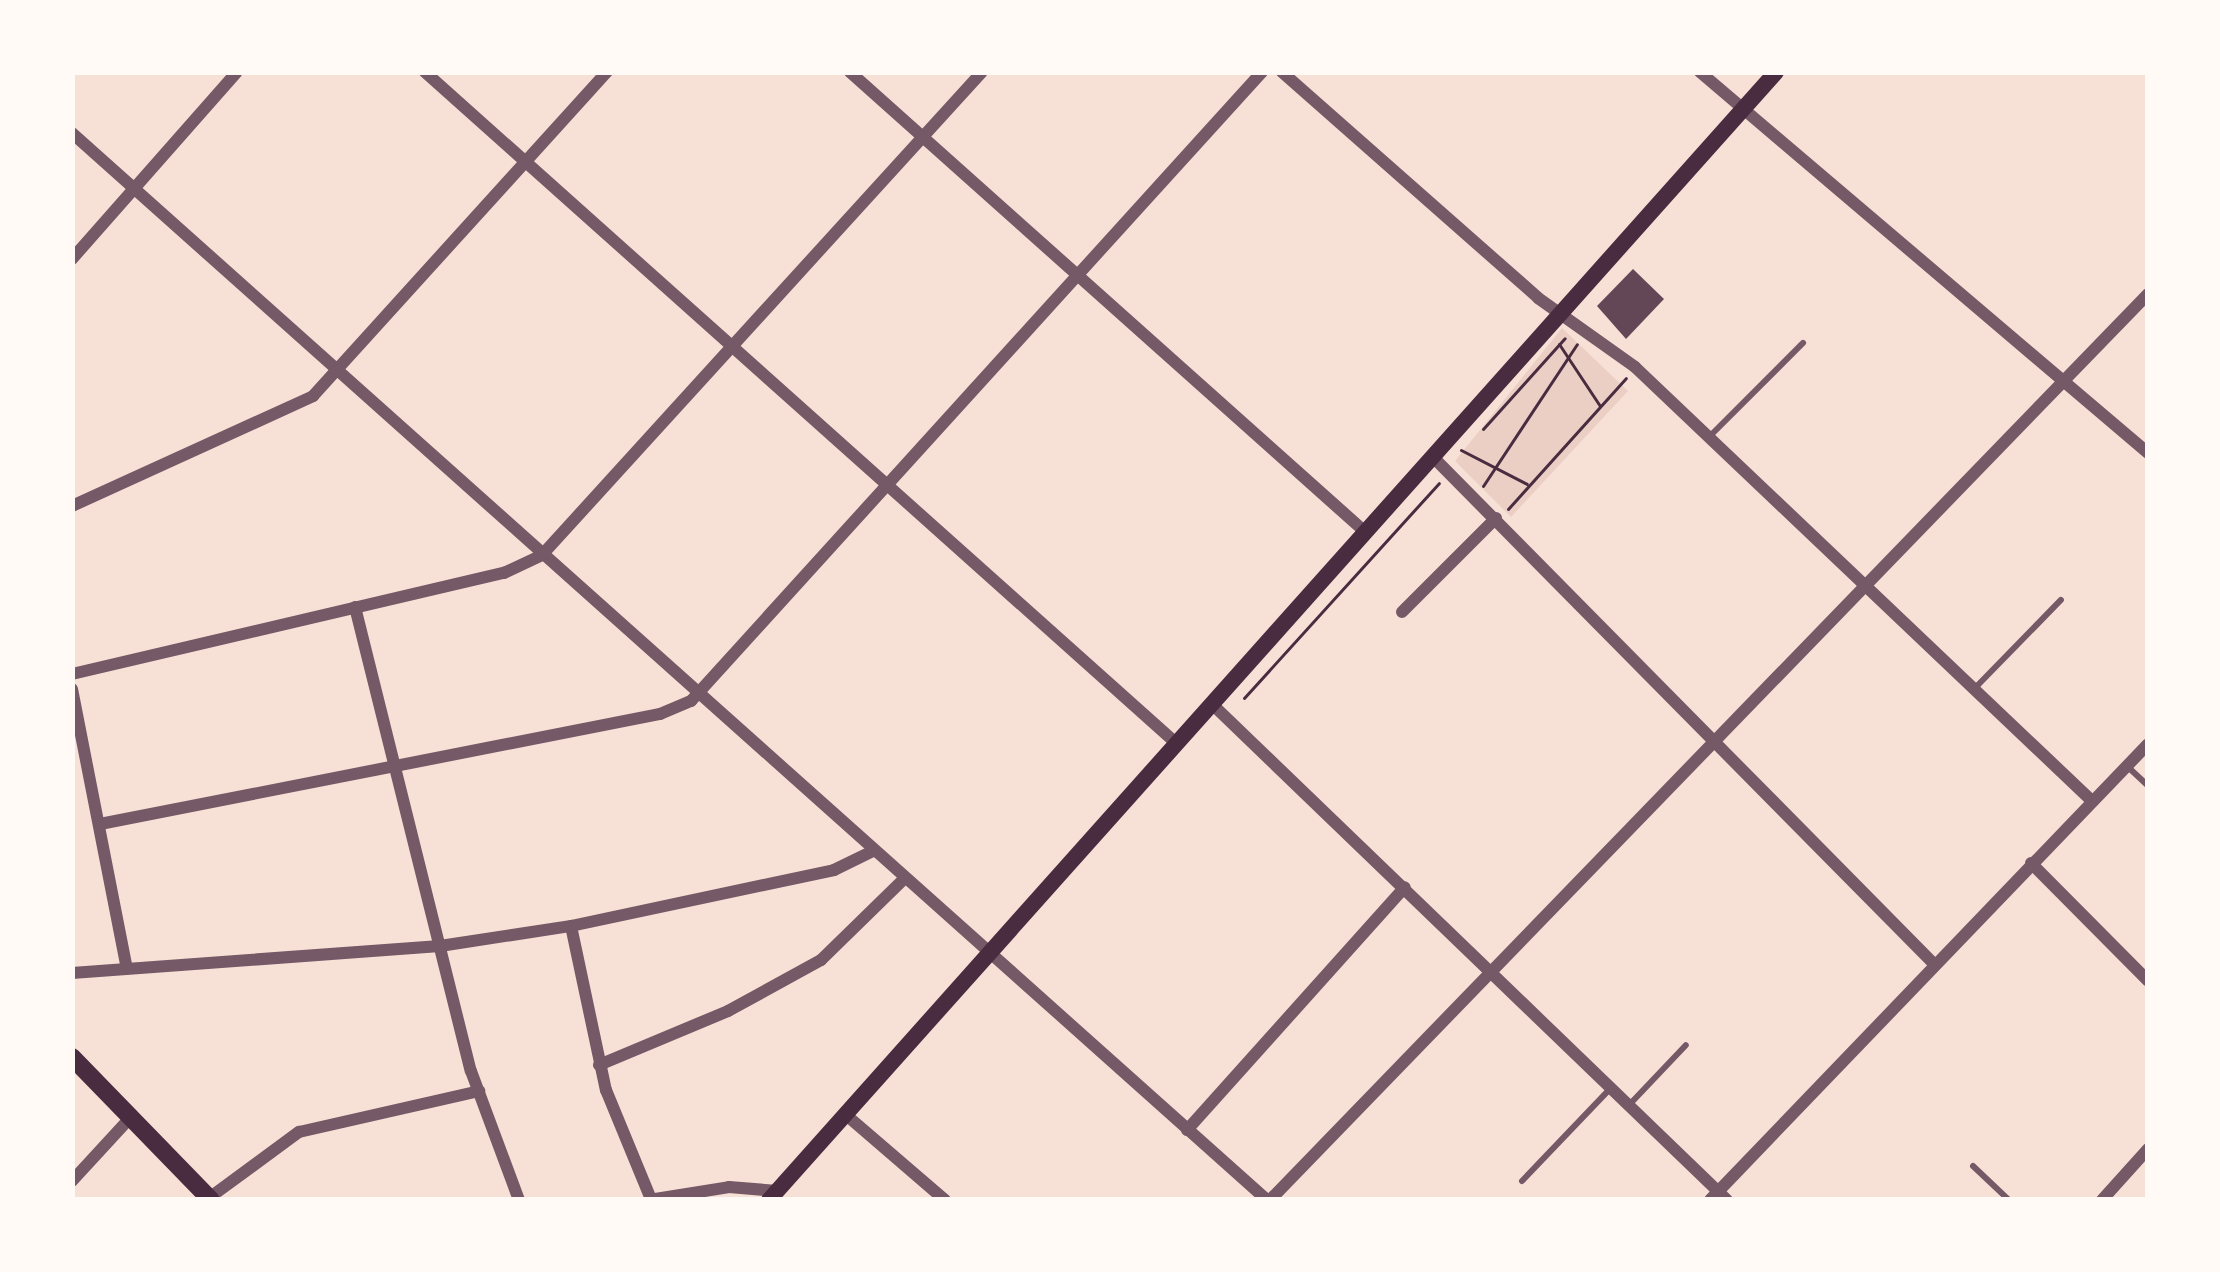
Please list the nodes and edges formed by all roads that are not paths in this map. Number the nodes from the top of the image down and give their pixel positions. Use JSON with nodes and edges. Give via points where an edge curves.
{"nodes":[{"id":1,"x":237,"y":72,"type":"edge"},
{"id":2,"x":425,"y":72,"type":"edge"},
{"id":3,"x":607,"y":72,"type":"edge"},
{"id":4,"x":850,"y":72,"type":"edge"},
{"id":5,"x":982,"y":72,"type":"edge"},
{"id":6,"x":1262,"y":72,"type":"edge"},
{"id":7,"x":1282,"y":72,"type":"edge"},
{"id":8,"x":1700,"y":72,"type":"edge"},
{"id":9,"x":1776,"y":72,"type":"edge"},
{"id":10,"x":1743,"y":109,"type":"junction"},
{"id":11,"x":72,"y":133,"type":"edge"},
{"id":12,"x":923,"y":137,"type":"junction"},
{"id":13,"x":527,"y":162,"type":"junction"},
{"id":14,"x":132,"y":189,"type":"junction"},
{"id":15,"x":72,"y":259,"type":"edge"},
{"id":16,"x":1077,"y":272,"type":"junction"},
{"id":17,"x":2148,"y":294,"type":"edge"},
{"id":18,"x":1560,"y":312,"type":"junction"},
{"id":19,"x":1803,"y":343,"type":"dead end"},
{"id":20,"x":735,"y":349,"type":"junction"},
{"id":21,"x":337,"y":374,"type":"junction"},
{"id":22,"x":2063,"y":381,"type":"junction"},
{"id":23,"x":1708,"y":437,"type":"junction"},
{"id":24,"x":2148,"y":453,"type":"edge"},
{"id":25,"x":1432,"y":456,"type":"junction"},
{"id":26,"x":891,"y":483,"type":"junction"},
{"id":27,"x":72,"y":506,"type":"edge"},
{"id":28,"x":1496,"y":518,"type":"junction"},
{"id":29,"x":1364,"y":532,"type":"junction"},
{"id":30,"x":542,"y":556,"type":"junction"},
{"id":31,"x":1864,"y":591,"type":"junction"},
{"id":32,"x":2061,"y":600,"type":"dead end"},
{"id":33,"x":356,"y":607,"type":"junction"},
{"id":34,"x":1402,"y":612,"type":"dead end"},
{"id":35,"x":72,"y":674,"type":"edge"},
{"id":36,"x":72,"y":688,"type":"edge"},
{"id":37,"x":1972,"y":691,"type":"junction"},
{"id":38,"x":700,"y":693,"type":"junction"},
{"id":39,"x":1213,"y":704,"type":"junction"},
{"id":40,"x":1719,"y":740,"type":"junction"},
{"id":41,"x":1176,"y":743,"type":"junction"},
{"id":42,"x":2148,"y":743,"type":"edge"},
{"id":43,"x":2127,"y":766,"type":"junction"},
{"id":44,"x":397,"y":768,"type":"junction"},
{"id":45,"x":2148,"y":786,"type":"edge"},
{"id":46,"x":2092,"y":800,"type":"junction"},
{"id":47,"x":100,"y":824,"type":"junction"},
{"id":48,"x":873,"y":851,"type":"junction"},
{"id":49,"x":2030,"y":863,"type":"junction"},
{"id":50,"x":902,"y":881,"type":"junction"},
{"id":51,"x":1405,"y":887,"type":"junction"},
{"id":52,"x":571,"y":926,"type":"junction"},
{"id":53,"x":440,"y":946,"type":"junction"},
{"id":54,"x":986,"y":956,"type":"junction"},
{"id":55,"x":1934,"y":964,"type":"junction"},
{"id":56,"x":1492,"y":968,"type":"junction"},
{"id":57,"x":127,"y":969,"type":"junction"},
{"id":58,"x":72,"y":974,"type":"edge"},
{"id":59,"x":2148,"y":981,"type":"edge"},
{"id":60,"x":1686,"y":1045,"type":"dead end"},
{"id":61,"x":72,"y":1057,"type":"edge"},
{"id":62,"x":599,"y":1065,"type":"junction"},
{"id":63,"x":1612,"y":1086,"type":"junction"},
{"id":64,"x":479,"y":1091,"type":"junction"},
{"id":65,"x":1630,"y":1104,"type":"junction"},
{"id":66,"x":845,"y":1114,"type":"junction"},
{"id":67,"x":130,"y":1118,"type":"junction"},
{"id":68,"x":1187,"y":1130,"type":"junction"},
{"id":69,"x":2148,"y":1149,"type":"edge"},
{"id":70,"x":1973,"y":1166,"type":"dead end"},
{"id":71,"x":72,"y":1181,"type":"edge"},
{"id":72,"x":1522,"y":1181,"type":"dead end"},
{"id":73,"x":774,"y":1195,"type":"edge"},
{"id":74,"x":1719,"y":1197,"type":"edge"},
{"id":75,"x":210,"y":1199,"type":"edge"},
{"id":76,"x":519,"y":1200,"type":"edge"},
{"id":77,"x":649,"y":1200,"type":"edge"},
{"id":78,"x":946,"y":1200,"type":"edge"},
{"id":79,"x":1268,"y":1200,"type":"edge"},
{"id":80,"x":2009,"y":1200,"type":"edge"},
{"id":81,"x":2102,"y":1200,"type":"edge"}],
"edges":[{"from":1,"to":14,"type":"street"},
{"from":2,"to":13,"type":"street"},
{"from":3,"to":13,"type":"street"},
{"from":4,"to":12,"type":"street"},
{"from":5,"to":12,"type":"street"},
{"from":6,"to":16,"type":"street"},
{"from":7,"to":18,"type":"street"},
{"from":8,"to":10,"type":"street"},
{"from":9,"to":10,"type":"main road"},
{"from":10,"to":18,"type":"main road"},
{"from":10,"to":22,"type":"street"},
{"from":11,"to":14,"type":"street"},
{"from":12,"to":16,"type":"street"},
{"from":12,"to":20,"type":"street"},
{"from":13,"to":20,"type":"street"},
{"from":13,"to":21,"type":"street"},
{"from":14,"to":15,"type":"street"},
{"from":14,"to":21,"type":"street"},
{"from":16,"to":26,"type":"street"},
{"from":16,"to":29,"type":"street"},
{"from":17,"to":22,"type":"street"},
{"from":18,"to":23,"type":"street"},
{"from":18,"to":25,"type":"main road","via":[[1455,445]]},
{"from":19,"to":23,"type":"lane"},
{"from":20,"to":26,"type":"street"},
{"from":20,"to":30,"type":"street"},
{"from":21,"to":27,"type":"street","via":[[313,396]]},
{"from":21,"to":30,"type":"street"},
{"from":22,"to":24,"type":"street"},
{"from":22,"to":31,"type":"street"},
{"from":23,"to":31,"type":"street"},
{"from":25,"to":28,"type":"street"},
{"from":25,"to":29,"type":"main road"},
{"from":26,"to":38,"type":"street"},
{"from":26,"to":41,"type":"street"},
{"from":28,"to":34,"type":"street"},
{"from":28,"to":40,"type":"street"},
{"from":29,"to":39,"type":"main road"},
{"from":30,"to":33,"type":"street","via":[[504,573]]},
{"from":30,"to":38,"type":"street"},
{"from":31,"to":37,"type":"street"},
{"from":31,"to":40,"type":"street"},
{"from":32,"to":37,"type":"lane"},
{"from":33,"to":35,"type":"street"},
{"from":33,"to":44,"type":"street"},
{"from":36,"to":47,"type":"street"},
{"from":37,"to":46,"type":"street"},
{"from":38,"to":44,"type":"street","via":[[660,714]]},
{"from":38,"to":48,"type":"street"},
{"from":39,"to":41,"type":"main road"},
{"from":39,"to":51,"type":"street"},
{"from":40,"to":55,"type":"street"},
{"from":40,"to":56,"type":"street"},
{"from":41,"to":54,"type":"main road"},
{"from":42,"to":43,"type":"street"},
{"from":43,"to":45,"type":"lane"},
{"from":43,"to":46,"type":"street"},
{"from":44,"to":47,"type":"street"},
{"from":44,"to":53,"type":"street"},
{"from":46,"to":49,"type":"street"},
{"from":47,"to":57,"type":"street"},
{"from":48,"to":50,"type":"street"},
{"from":48,"to":52,"type":"street","via":[[833,870]]},
{"from":49,"to":55,"type":"street"},
{"from":49,"to":59,"type":"street"},
{"from":50,"to":54,"type":"street"},
{"from":50,"to":62,"type":"street","via":[[821,960],[728,1011]]},
{"from":51,"to":56,"type":"street"},
{"from":51,"to":68,"type":"street"},
{"from":52,"to":53,"type":"street"},
{"from":52,"to":62,"type":"street"},
{"from":53,"to":57,"type":"street"},
{"from":53,"to":64,"type":"street"},
{"from":54,"to":66,"type":"main road"},
{"from":54,"to":68,"type":"street"},
{"from":55,"to":74,"type":"street"},
{"from":56,"to":63,"type":"street"},
{"from":56,"to":79,"type":"street"},
{"from":57,"to":58,"type":"street"},
{"from":60,"to":65,"type":"lane"},
{"from":61,"to":67,"type":"main road"},
{"from":62,"to":77,"type":"street"},
{"from":63,"to":65,"type":"street"},
{"from":63,"to":72,"type":"lane"},
{"from":64,"to":75,"type":"street","via":[[299,1132]]},
{"from":64,"to":76,"type":"street"},
{"from":65,"to":74,"type":"street"},
{"from":66,"to":73,"type":"main road"},
{"from":66,"to":78,"type":"street"},
{"from":67,"to":71,"type":"street"},
{"from":67,"to":75,"type":"main road"},
{"from":68,"to":79,"type":"street"},
{"from":69,"to":81,"type":"street"},
{"from":70,"to":80,"type":"lane"},
{"from":73,"to":77,"type":"street","via":[[729,1187]]}]}
